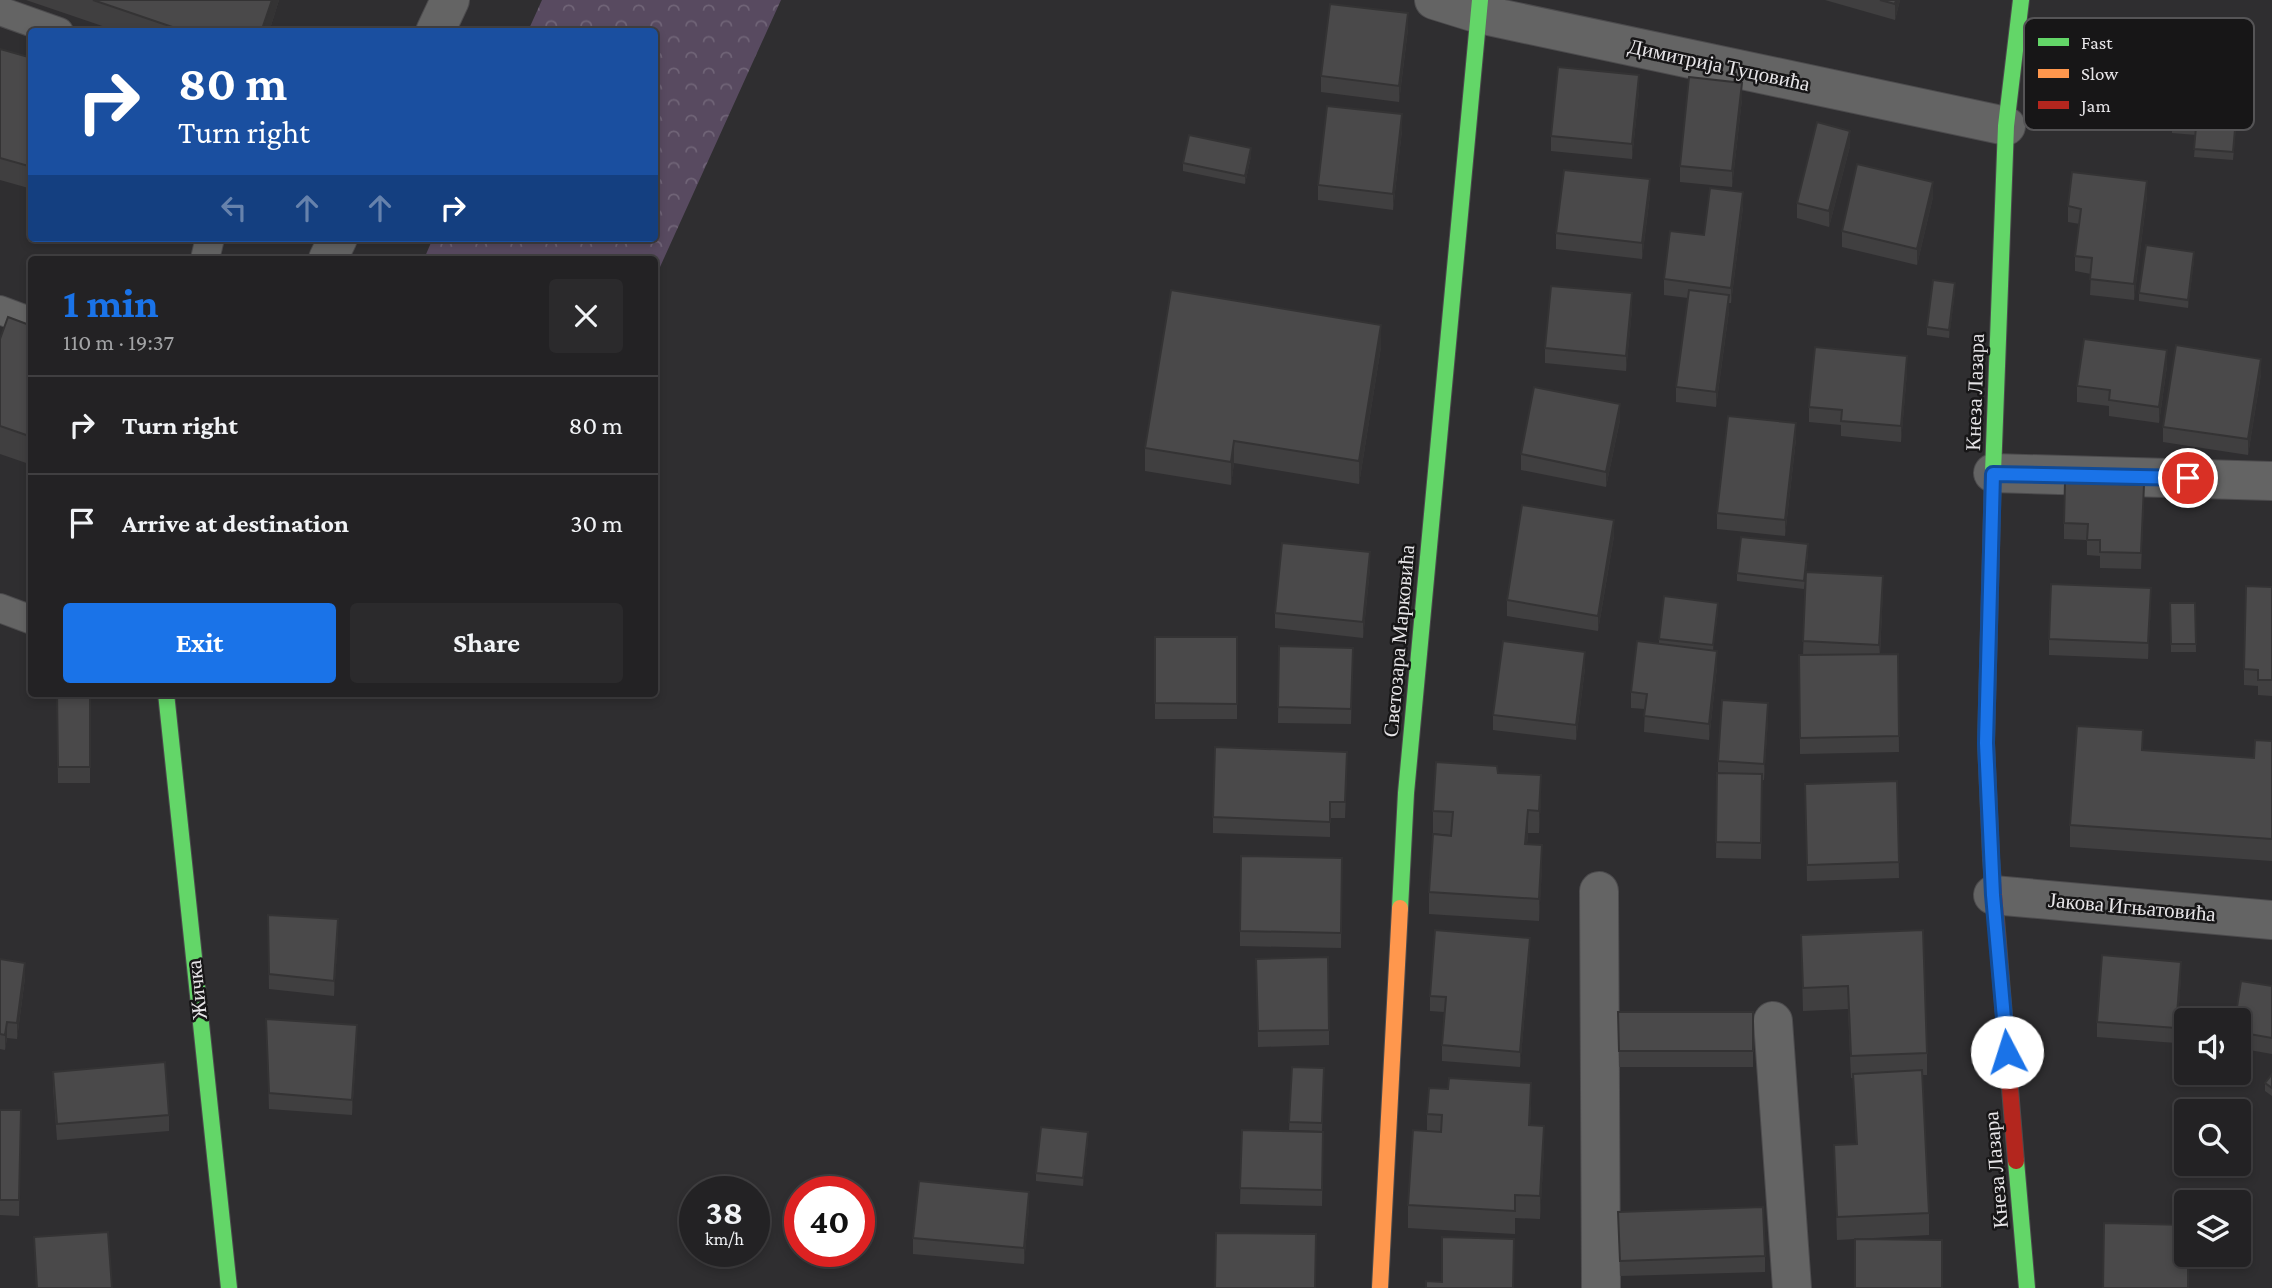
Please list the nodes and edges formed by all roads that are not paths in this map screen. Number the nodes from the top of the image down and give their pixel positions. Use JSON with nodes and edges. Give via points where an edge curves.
{"nodes":[{"id":1,"x":450,"y":0,"type":"edge"},
{"id":2,"x":1434,"y":0,"type":"edge"},
{"id":3,"x":2021,"y":0,"type":"edge"},
{"id":4,"x":1480,"y":7,"type":"edge"},
{"id":5,"x":0,"y":11,"type":"edge"},
{"id":6,"x":47,"y":28,"type":"edge"},
{"id":7,"x":437,"y":28,"type":"edge"},
{"id":8,"x":2006,"y":126,"type":"junction"},
{"id":9,"x":0,"y":310,"type":"edge"},
{"id":10,"x":28,"y":320,"type":"edge"},
{"id":11,"x":1993,"y":474,"type":"junction"},
{"id":12,"x":2272,"y":481,"type":"edge"},
{"id":13,"x":0,"y":608,"type":"edge"},
{"id":14,"x":28,"y":618,"type":"edge"},
{"id":15,"x":166,"y":697,"type":"edge"},
{"id":16,"x":1599,"y":891,"type":"dead end"},
{"id":17,"x":1993,"y":895,"type":"junction"},
{"id":18,"x":2272,"y":920,"type":"edge"},
{"id":19,"x":1773,"y":1021,"type":"dead end"},
{"id":20,"x":229,"y":1288,"type":"edge"},
{"id":21,"x":1380,"y":1288,"type":"edge"},
{"id":22,"x":1601,"y":1288,"type":"edge"},
{"id":23,"x":1793,"y":1288,"type":"edge"},
{"id":24,"x":2027,"y":1288,"type":"edge"}],
"edges":[{"from":1,"to":7,"type":"street"},
{"from":2,"to":4,"type":"street","name":"Димитрија Туцовића"},
{"from":3,"to":8,"type":"street","name":"Кнеза Лазара"},
{"from":4,"to":8,"type":"street","name":"Димитрија Туцовића"},
{"from":4,"to":21,"type":"street","name":"Светозара Марковића","via":[[1406,793]]},
{"from":5,"to":6,"type":"lane"},
{"from":8,"to":11,"type":"street","name":"Кнеза Лазара"},
{"from":9,"to":10,"type":"lane"},
{"from":11,"to":12,"type":"street"},
{"from":11,"to":17,"type":"street","name":"Кнеза Лазара","via":[[1986,743]]},
{"from":13,"to":14,"type":"lane"},
{"from":15,"to":20,"type":"street","name":"Жичка"},
{"from":16,"to":22,"type":"street"},
{"from":17,"to":18,"type":"street","name":"Јакова Игњатовића"},
{"from":17,"to":24,"type":"street","name":"Кнеза Лазара"},
{"from":19,"to":23,"type":"street"}]}
